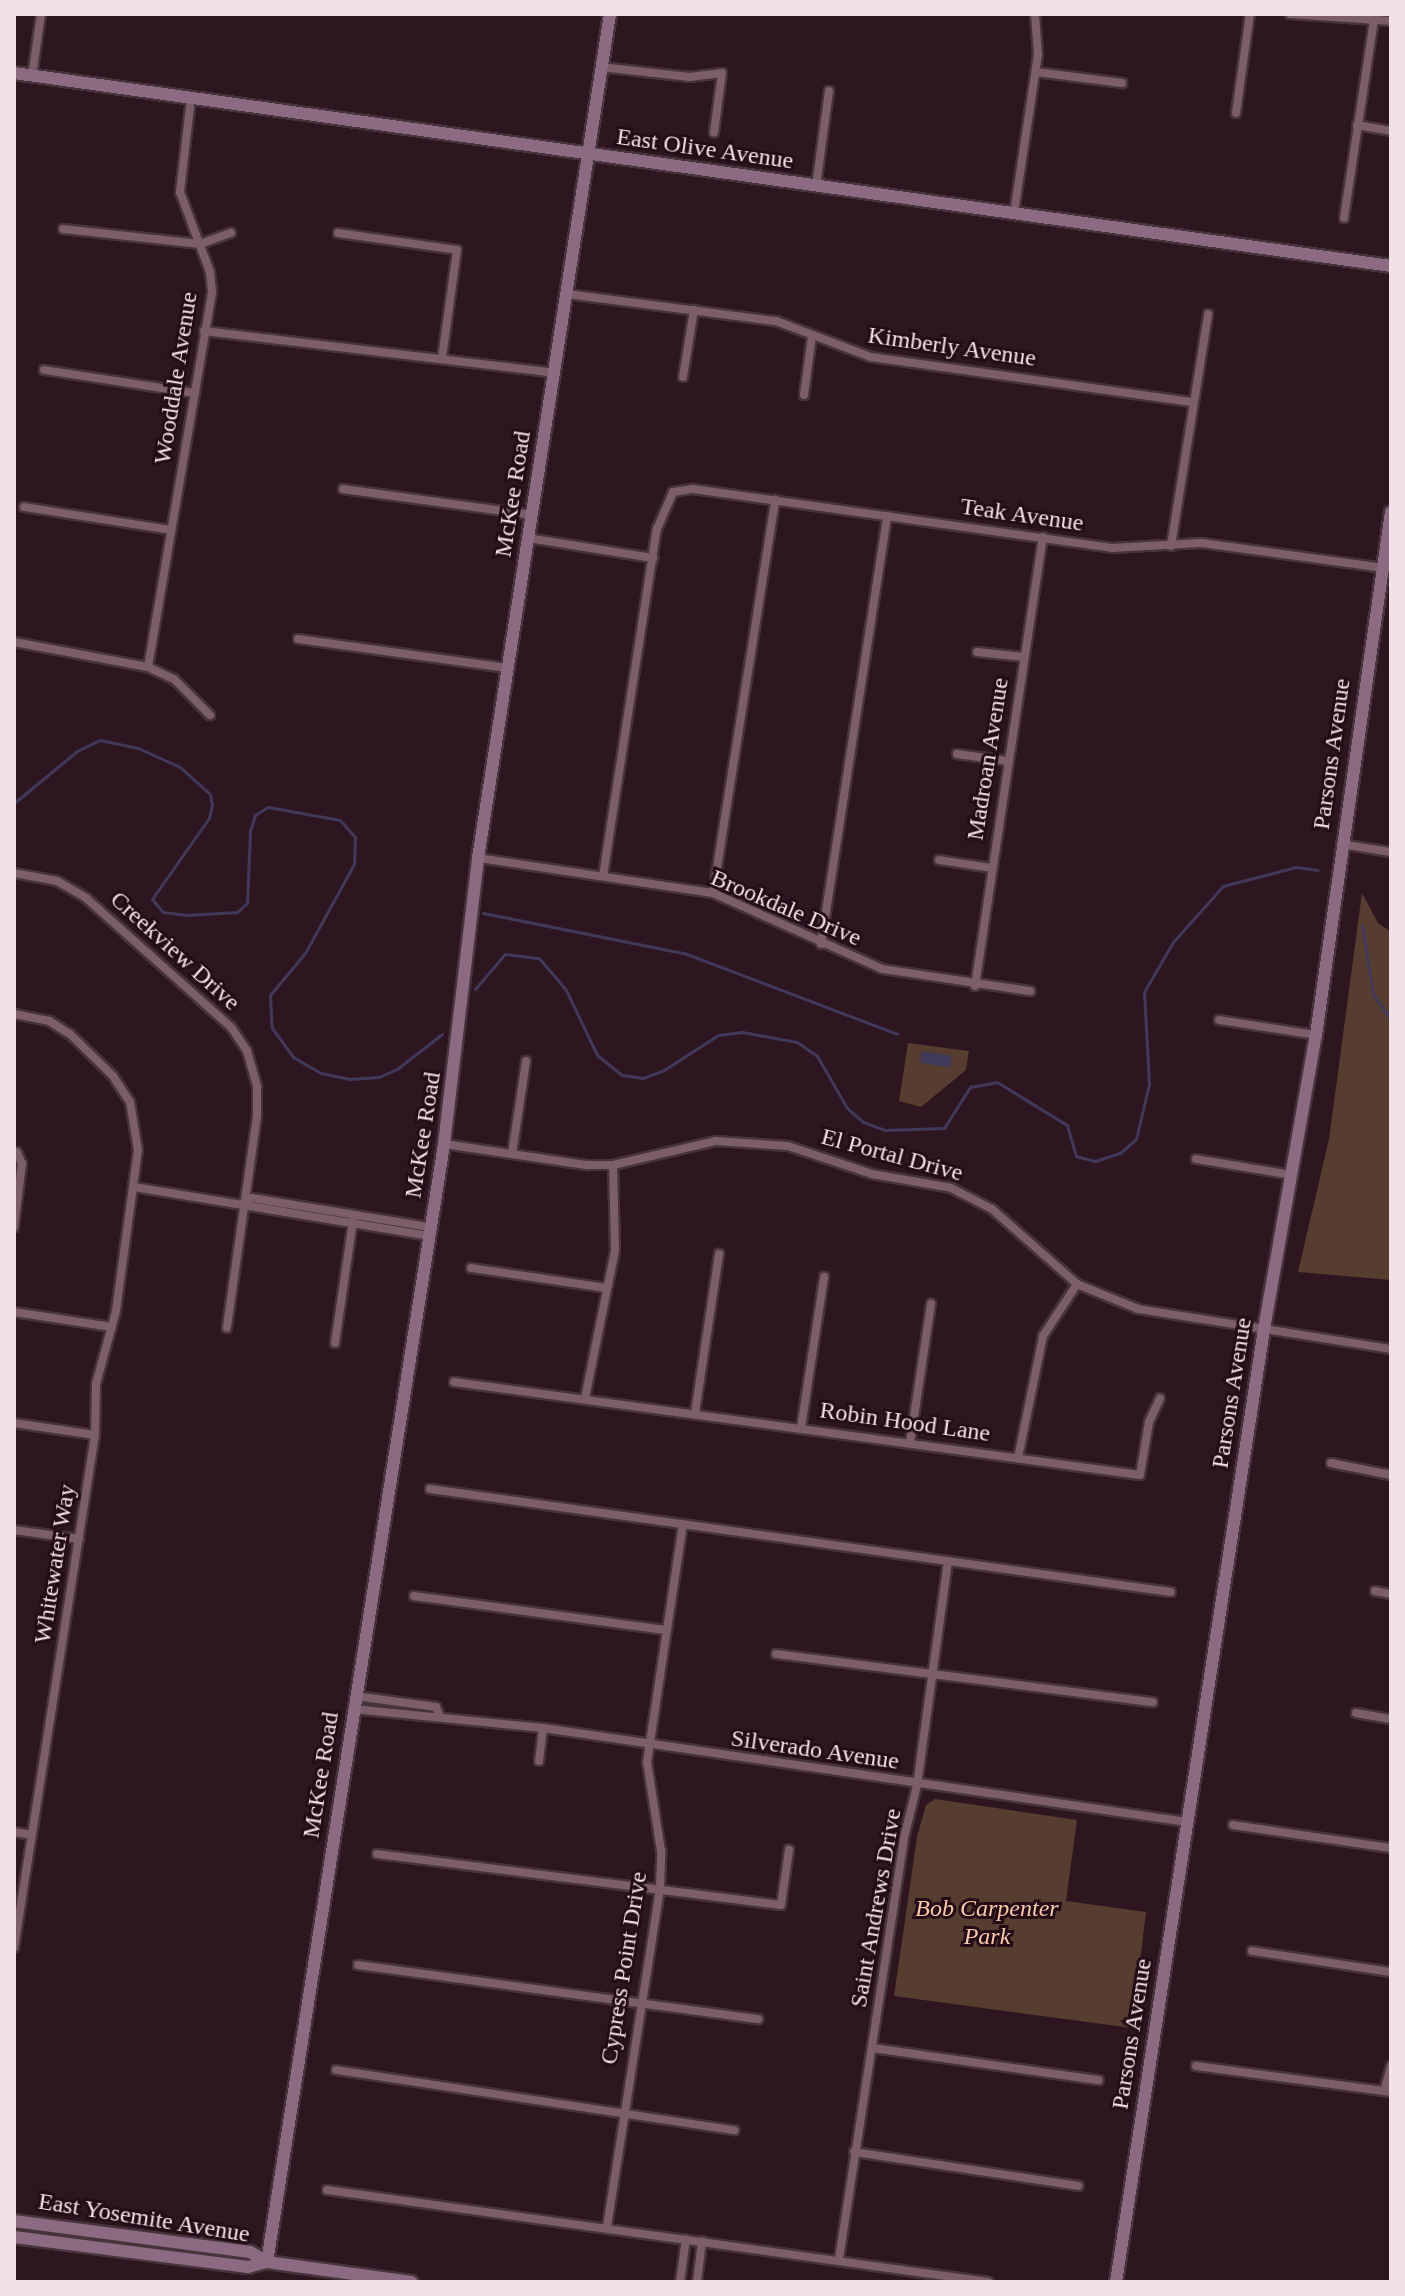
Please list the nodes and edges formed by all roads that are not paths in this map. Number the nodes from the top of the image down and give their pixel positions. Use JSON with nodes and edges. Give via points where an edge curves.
{"nodes":[{"id":1,"x":41,"y":14,"type":"edge"},
{"id":2,"x":610,"y":14,"type":"edge"},
{"id":3,"x":1035,"y":14,"type":"edge"},
{"id":4,"x":1250,"y":14,"type":"edge"},
{"id":5,"x":1290,"y":14,"type":"edge"},
{"id":6,"x":1374,"y":19,"type":"junction"},
{"id":7,"x":1391,"y":21,"type":"edge"},
{"id":8,"x":601,"y":67,"type":"junction"},
{"id":9,"x":1036,"y":72,"type":"junction"},
{"id":10,"x":14,"y":73,"type":"edge"},
{"id":11,"x":32,"y":76,"type":"junction"},
{"id":12,"x":1122,"y":83,"type":"dead end"},
{"id":13,"x":829,"y":91,"type":"dead end"},
{"id":14,"x":191,"y":98,"type":"junction"},
{"id":15,"x":1236,"y":113,"type":"dead end"},
{"id":16,"x":1357,"y":125,"type":"junction"},
{"id":17,"x":1391,"y":131,"type":"edge"},
{"id":18,"x":714,"y":132,"type":"dead end"},
{"id":19,"x":589,"y":155,"type":"junction"},
{"id":20,"x":816,"y":186,"type":"junction"},
{"id":21,"x":1014,"y":213,"type":"junction"},
{"id":22,"x":1344,"y":218,"type":"dead end"},
{"id":23,"x":63,"y":229,"type":"dead end"},
{"id":24,"x":231,"y":233,"type":"dead end"},
{"id":25,"x":338,"y":233,"type":"dead end"},
{"id":26,"x":200,"y":244,"type":"junction"},
{"id":27,"x":1391,"y":266,"type":"edge"},
{"id":28,"x":567,"y":294,"type":"junction"},
{"id":29,"x":694,"y":310,"type":"junction"},
{"id":30,"x":1208,"y":314,"type":"dead end"},
{"id":31,"x":204,"y":331,"type":"junction"},
{"id":32,"x":812,"y":336,"type":"junction"},
{"id":33,"x":442,"y":358,"type":"junction"},
{"id":34,"x":44,"y":370,"type":"dead end"},
{"id":35,"x":554,"y":373,"type":"junction"},
{"id":36,"x":683,"y":377,"type":"dead end"},
{"id":37,"x":195,"y":393,"type":"junction"},
{"id":38,"x":804,"y":395,"type":"dead end"},
{"id":39,"x":1193,"y":402,"type":"junction"},
{"id":40,"x":343,"y":489,"type":"dead end"},
{"id":41,"x":775,"y":500,"type":"junction"},
{"id":42,"x":24,"y":507,"type":"dead end"},
{"id":43,"x":1391,"y":512,"type":"edge"},
{"id":44,"x":532,"y":515,"type":"junction"},
{"id":45,"x":887,"y":516,"type":"junction"},
{"id":46,"x":171,"y":530,"type":"junction"},
{"id":47,"x":1043,"y":537,"type":"junction"},
{"id":48,"x":528,"y":538,"type":"junction"},
{"id":49,"x":1171,"y":546,"type":"junction"},
{"id":50,"x":653,"y":558,"type":"junction"},
{"id":51,"x":1387,"y":568,"type":"edge"},
{"id":52,"x":298,"y":639,"type":"dead end"},
{"id":53,"x":14,"y":642,"type":"edge"},
{"id":54,"x":977,"y":652,"type":"dead end"},
{"id":55,"x":1024,"y":657,"type":"junction"},
{"id":56,"x":148,"y":667,"type":"junction"},
{"id":57,"x":507,"y":668,"type":"junction"},
{"id":58,"x":210,"y":715,"type":"dead end"},
{"id":59,"x":957,"y":754,"type":"dead end"},
{"id":60,"x":1008,"y":761,"type":"junction"},
{"id":61,"x":1341,"y":844,"type":"junction"},
{"id":62,"x":1391,"y":852,"type":"edge"},
{"id":63,"x":478,"y":858,"type":"junction"},
{"id":64,"x":939,"y":860,"type":"dead end"},
{"id":65,"x":991,"y":868,"type":"junction"},
{"id":66,"x":14,"y":873,"type":"edge"},
{"id":67,"x":603,"y":876,"type":"junction"},
{"id":68,"x":713,"y":893,"type":"junction"},
{"id":69,"x":821,"y":944,"type":"junction"},
{"id":70,"x":975,"y":986,"type":"junction"},
{"id":71,"x":1030,"y":991,"type":"dead end"},
{"id":72,"x":14,"y":1014,"type":"edge"},
{"id":73,"x":1219,"y":1020,"type":"dead end"},
{"id":74,"x":1316,"y":1035,"type":"junction"},
{"id":75,"x":526,"y":1061,"type":"dead end"},
{"id":76,"x":444,"y":1144,"type":"junction"},
{"id":77,"x":17,"y":1152,"type":"dead end"},
{"id":78,"x":512,"y":1154,"type":"junction"},
{"id":79,"x":1196,"y":1159,"type":"dead end"},
{"id":80,"x":613,"y":1165,"type":"junction"},
{"id":81,"x":1292,"y":1175,"type":"junction"},
{"id":82,"x":134,"y":1187,"type":"junction"},
{"id":83,"x":243,"y":1203,"type":"junction"},
{"id":84,"x":354,"y":1214,"type":"junction"},
{"id":85,"x":352,"y":1225,"type":"junction"},
{"id":86,"x":14,"y":1227,"type":"edge"},
{"id":87,"x":430,"y":1231,"type":"junction"},
{"id":88,"x":719,"y":1254,"type":"dead end"},
{"id":89,"x":471,"y":1268,"type":"dead end"},
{"id":90,"x":824,"y":1277,"type":"dead end"},
{"id":91,"x":1077,"y":1284,"type":"junction"},
{"id":92,"x":606,"y":1288,"type":"junction"},
{"id":93,"x":931,"y":1304,"type":"dead end"},
{"id":94,"x":14,"y":1312,"type":"edge"},
{"id":95,"x":112,"y":1327,"type":"junction"},
{"id":96,"x":227,"y":1328,"type":"dead end"},
{"id":97,"x":1264,"y":1329,"type":"junction"},
{"id":98,"x":335,"y":1343,"type":"dead end"},
{"id":99,"x":1391,"y":1349,"type":"edge"},
{"id":100,"x":454,"y":1382,"type":"dead end"},
{"id":101,"x":585,"y":1398,"type":"junction"},
{"id":102,"x":1160,"y":1398,"type":"dead end"},
{"id":103,"x":695,"y":1413,"type":"junction"},
{"id":104,"x":14,"y":1423,"type":"edge"},
{"id":105,"x":801,"y":1428,"type":"junction"},
{"id":106,"x":95,"y":1435,"type":"junction"},
{"id":107,"x":910,"y":1443,"type":"junction"},
{"id":108,"x":1018,"y":1458,"type":"junction"},
{"id":109,"x":1331,"y":1463,"type":"dead end"},
{"id":110,"x":1391,"y":1475,"type":"edge"},
{"id":111,"x":430,"y":1489,"type":"dead end"},
{"id":112,"x":683,"y":1525,"type":"junction"},
{"id":113,"x":14,"y":1530,"type":"edge"},
{"id":114,"x":79,"y":1539,"type":"junction"},
{"id":115,"x":948,"y":1563,"type":"junction"},
{"id":116,"x":1375,"y":1591,"type":"dead end"},
{"id":117,"x":1171,"y":1592,"type":"dead end"},
{"id":118,"x":1391,"y":1594,"type":"edge"},
{"id":119,"x":414,"y":1596,"type":"dead end"},
{"id":120,"x":667,"y":1630,"type":"junction"},
{"id":121,"x":776,"y":1654,"type":"dead end"},
{"id":122,"x":934,"y":1671,"type":"junction"},
{"id":123,"x":1153,"y":1702,"type":"dead end"},
{"id":124,"x":354,"y":1703,"type":"junction"},
{"id":125,"x":1356,"y":1713,"type":"dead end"},
{"id":126,"x":1391,"y":1719,"type":"edge"},
{"id":127,"x":543,"y":1728,"type":"junction"},
{"id":128,"x":648,"y":1747,"type":"junction"},
{"id":129,"x":539,"y":1761,"type":"dead end"},
{"id":130,"x":917,"y":1785,"type":"junction"},
{"id":131,"x":1187,"y":1822,"type":"junction"},
{"id":132,"x":1233,"y":1825,"type":"dead end"},
{"id":133,"x":14,"y":1832,"type":"edge"},
{"id":134,"x":32,"y":1835,"type":"junction"},
{"id":135,"x":1391,"y":1848,"type":"edge"},
{"id":136,"x":789,"y":1850,"type":"dead end"},
{"id":137,"x":377,"y":1854,"type":"dead end"},
{"id":138,"x":660,"y":1889,"type":"junction"},
{"id":139,"x":14,"y":1942,"type":"edge"},
{"id":140,"x":1252,"y":1951,"type":"dead end"},
{"id":141,"x":358,"y":1965,"type":"dead end"},
{"id":142,"x":1391,"y":1972,"type":"edge"},
{"id":143,"x":639,"y":2003,"type":"junction"},
{"id":144,"x":758,"y":2019,"type":"dead end"},
{"id":145,"x":873,"y":2048,"type":"junction"},
{"id":146,"x":1196,"y":2066,"type":"dead end"},
{"id":147,"x":1391,"y":2066,"type":"edge"},
{"id":148,"x":336,"y":2070,"type":"dead end"},
{"id":149,"x":1099,"y":2080,"type":"dead end"},
{"id":150,"x":1387,"y":2091,"type":"edge"},
{"id":151,"x":622,"y":2114,"type":"junction"},
{"id":152,"x":735,"y":2130,"type":"dead end"},
{"id":153,"x":854,"y":2152,"type":"junction"},
{"id":154,"x":1078,"y":2186,"type":"dead end"},
{"id":155,"x":327,"y":2190,"type":"dead end"},
{"id":156,"x":14,"y":2221,"type":"edge"},
{"id":157,"x":607,"y":2227,"type":"junction"},
{"id":158,"x":68,"y":2228,"type":"junction"},
{"id":159,"x":14,"y":2230,"type":"edge"},
{"id":160,"x":14,"y":2237,"type":"edge"},
{"id":161,"x":686,"y":2239,"type":"junction"},
{"id":162,"x":702,"y":2241,"type":"junction"},
{"id":163,"x":839,"y":2259,"type":"junction"},
{"id":164,"x":267,"y":2262,"type":"junction"},
{"id":165,"x":412,"y":2282,"type":"edge"},
{"id":166,"x":680,"y":2282,"type":"edge"},
{"id":167,"x":697,"y":2282,"type":"edge"},
{"id":168,"x":989,"y":2282,"type":"edge"},
{"id":169,"x":1116,"y":2282,"type":"edge"}],
"edges":[{"from":1,"to":11,"type":"street"},
{"from":2,"to":8,"type":"street","name":"McKee Road"},
{"from":3,"to":9,"type":"street"},
{"from":4,"to":15,"type":"street"},
{"from":5,"to":6,"type":"street"},
{"from":6,"to":7,"type":"street"},
{"from":6,"to":16,"type":"street"},
{"from":8,"to":18,"type":"street","via":[[689,77],[722,73]]},
{"from":8,"to":19,"type":"street","name":"McKee Road"},
{"from":9,"to":12,"type":"street"},
{"from":9,"to":21,"type":"street"},
{"from":10,"to":11,"type":"street","name":"East Olive Avenue"},
{"from":11,"to":14,"type":"street","name":"East Olive Avenue"},
{"from":13,"to":20,"type":"street"},
{"from":14,"to":19,"type":"street","name":"East Olive Avenue"},
{"from":14,"to":26,"type":"street","name":"Wooddale Avenue","via":[[180,192]]},
{"from":16,"to":17,"type":"street"},
{"from":16,"to":22,"type":"street"},
{"from":19,"to":20,"type":"street","name":"East Olive Avenue"},
{"from":19,"to":28,"type":"street","name":"McKee Road"},
{"from":20,"to":21,"type":"street","name":"East Olive Avenue"},
{"from":21,"to":27,"type":"street","name":"East Olive Avenue"},
{"from":23,"to":26,"type":"street"},
{"from":24,"to":26,"type":"street"},
{"from":25,"to":33,"type":"street","via":[[457,250]]},
{"from":26,"to":31,"type":"street","name":"Wooddale Avenue","via":[[212,291]]},
{"from":28,"to":29,"type":"street","name":"Kimberly Avenue"},
{"from":28,"to":35,"type":"street","name":"McKee Road"},
{"from":29,"to":32,"type":"street","name":"Kimberly Avenue","via":[[776,321]]},
{"from":29,"to":36,"type":"street"},
{"from":30,"to":39,"type":"street"},
{"from":31,"to":33,"type":"street"},
{"from":31,"to":37,"type":"street","name":"Wooddale Avenue"},
{"from":32,"to":38,"type":"street"},
{"from":32,"to":39,"type":"street","name":"Kimberly Avenue","via":[[871,357]]},
{"from":33,"to":35,"type":"street"},
{"from":34,"to":37,"type":"street"},
{"from":35,"to":44,"type":"street","name":"McKee Road"},
{"from":37,"to":46,"type":"street","name":"Wooddale Avenue"},
{"from":39,"to":49,"type":"street"},
{"from":40,"to":44,"type":"street"},
{"from":41,"to":45,"type":"street","name":"Teak Avenue"},
{"from":41,"to":50,"type":"street","name":"Teak Avenue","via":[[693,489],[673,492],[661,513]]},
{"from":41,"to":68,"type":"street"},
{"from":42,"to":46,"type":"street"},
{"from":43,"to":51,"type":"street","name":"Parsons Avenue"},
{"from":44,"to":48,"type":"street","name":"McKee Road"},
{"from":45,"to":47,"type":"street","name":"Teak Avenue"},
{"from":45,"to":69,"type":"street"},
{"from":46,"to":56,"type":"street","name":"Wooddale Avenue"},
{"from":47,"to":49,"type":"street","name":"Teak Avenue","via":[[1129,549]]},
{"from":47,"to":55,"type":"street","name":"Madroan Avenue"},
{"from":48,"to":50,"type":"street"},
{"from":48,"to":57,"type":"street","name":"McKee Road"},
{"from":49,"to":51,"type":"street","name":"Teak Avenue","via":[[1202,543]]},
{"from":50,"to":67,"type":"street"},
{"from":51,"to":61,"type":"street","name":"Parsons Avenue"},
{"from":52,"to":57,"type":"street"},
{"from":53,"to":56,"type":"street"},
{"from":54,"to":55,"type":"street"},
{"from":55,"to":60,"type":"street","name":"Madroan Avenue"},
{"from":56,"to":58,"type":"street","via":[[174,679]]},
{"from":57,"to":63,"type":"street","name":"McKee Road"},
{"from":59,"to":60,"type":"street"},
{"from":60,"to":65,"type":"street","name":"Madroan Avenue"},
{"from":61,"to":62,"type":"street"},
{"from":61,"to":74,"type":"street","name":"Parsons Avenue"},
{"from":63,"to":67,"type":"street","name":"Brookdale Drive"},
{"from":63,"to":76,"type":"street","name":"McKee Road"},
{"from":64,"to":65,"type":"street"},
{"from":65,"to":70,"type":"street","name":"Madroan Avenue"},
{"from":66,"to":83,"type":"street","name":"Creekview Drive","via":[[57,881],[86,898],[231,1027],[247,1051],[257,1087]]},
{"from":67,"to":68,"type":"street","name":"Brookdale Drive"},
{"from":68,"to":69,"type":"street","name":"Brookdale Drive"},
{"from":69,"to":70,"type":"street","name":"Brookdale Drive","via":[[904,975]]},
{"from":70,"to":71,"type":"street","name":"Brookdale Drive"},
{"from":72,"to":82,"type":"street","name":"Whitewater Way","via":[[49,1021],[70,1034],[113,1076],[130,1102],[135,1123]]},
{"from":73,"to":74,"type":"street"},
{"from":74,"to":81,"type":"street","name":"Parsons Avenue"},
{"from":75,"to":78,"type":"street"},
{"from":76,"to":78,"type":"street","name":"El Portal Drive"},
{"from":76,"to":87,"type":"street","name":"McKee Road"},
{"from":77,"to":86,"type":"street","via":[[22,1164]]},
{"from":78,"to":80,"type":"street","name":"El Portal Drive"},
{"from":79,"to":81,"type":"street"},
{"from":80,"to":91,"type":"street","name":"El Portal Drive","via":[[716,1141],[788,1146],[872,1174],[951,1188],[992,1209]]},
{"from":80,"to":92,"type":"street","via":[[615,1250]]},
{"from":81,"to":97,"type":"street","name":"Parsons Avenue"},
{"from":82,"to":83,"type":"street"},
{"from":82,"to":95,"type":"street","name":"Whitewater Way"},
{"from":83,"to":84,"type":"street","via":[[252,1198]]},
{"from":83,"to":85,"type":"street"},
{"from":83,"to":96,"type":"street","name":"Creekview Drive"},
{"from":84,"to":85,"type":"street"},
{"from":84,"to":87,"type":"street"},
{"from":85,"to":87,"type":"street"},
{"from":85,"to":98,"type":"street"},
{"from":87,"to":124,"type":"street","name":"McKee Road"},
{"from":88,"to":103,"type":"street"},
{"from":89,"to":92,"type":"street"},
{"from":90,"to":105,"type":"street"},
{"from":91,"to":97,"type":"street","name":"El Portal Drive","via":[[1138,1309]]},
{"from":91,"to":108,"type":"street","via":[[1043,1336]]},
{"from":92,"to":101,"type":"street"},
{"from":93,"to":107,"type":"street"},
{"from":94,"to":95,"type":"street"},
{"from":95,"to":106,"type":"street","name":"Whitewater Way","via":[[96,1384]]},
{"from":97,"to":99,"type":"street","name":"El Portal Drive"},
{"from":97,"to":131,"type":"street","name":"Parsons Avenue"},
{"from":100,"to":101,"type":"street","name":"Robin Hood Lane"},
{"from":101,"to":103,"type":"street","name":"Robin Hood Lane"},
{"from":102,"to":108,"type":"street","name":"Robin Hood Lane","via":[[1149,1422],[1140,1475]]},
{"from":103,"to":105,"type":"street","name":"Robin Hood Lane"},
{"from":104,"to":106,"type":"street"},
{"from":105,"to":107,"type":"street","name":"Robin Hood Lane"},
{"from":106,"to":114,"type":"street","name":"Whitewater Way"},
{"from":107,"to":108,"type":"street","name":"Robin Hood Lane"},
{"from":109,"to":110,"type":"street"},
{"from":111,"to":112,"type":"street"},
{"from":112,"to":115,"type":"street"},
{"from":112,"to":120,"type":"street","name":"Cypress Point Drive"},
{"from":113,"to":114,"type":"street"},
{"from":114,"to":134,"type":"street","name":"Whitewater Way"},
{"from":115,"to":117,"type":"street"},
{"from":115,"to":122,"type":"street","name":"Saint Andrews Drive"},
{"from":116,"to":118,"type":"street"},
{"from":119,"to":120,"type":"street"},
{"from":120,"to":128,"type":"street","name":"Cypress Point Drive"},
{"from":121,"to":122,"type":"street"},
{"from":122,"to":123,"type":"street"},
{"from":122,"to":130,"type":"street","name":"Saint Andrews Drive"},
{"from":124,"to":127,"type":"street","name":"Silverado Avenue","via":[[436,1707],[439,1714]]},
{"from":124,"to":164,"type":"street","name":"McKee Road"},
{"from":125,"to":126,"type":"street"},
{"from":127,"to":128,"type":"street","name":"Silverado Avenue"},
{"from":127,"to":129,"type":"street"},
{"from":128,"to":130,"type":"street","name":"Silverado Avenue"},
{"from":128,"to":138,"type":"street","name":"Cypress Point Drive","via":[[661,1851]]},
{"from":130,"to":131,"type":"street","name":"Silverado Avenue"},
{"from":130,"to":145,"type":"street","name":"Saint Andrews Drive","via":[[904,1838]]},
{"from":131,"to":169,"type":"street","name":"Parsons Avenue"},
{"from":132,"to":135,"type":"street"},
{"from":133,"to":134,"type":"street"},
{"from":134,"to":139,"type":"street","name":"Whitewater Way"},
{"from":136,"to":138,"type":"street","via":[[781,1905]]},
{"from":137,"to":138,"type":"street"},
{"from":138,"to":143,"type":"street","name":"Cypress Point Drive"},
{"from":140,"to":142,"type":"street"},
{"from":141,"to":143,"type":"street"},
{"from":143,"to":144,"type":"street"},
{"from":143,"to":151,"type":"street","name":"Cypress Point Drive"},
{"from":145,"to":149,"type":"street"},
{"from":145,"to":153,"type":"street","name":"Saint Andrews Drive"},
{"from":146,"to":150,"type":"street"},
{"from":147,"to":150,"type":"street"},
{"from":148,"to":151,"type":"street"},
{"from":151,"to":152,"type":"street"},
{"from":151,"to":157,"type":"street","name":"Cypress Point Drive"},
{"from":153,"to":154,"type":"street"},
{"from":153,"to":163,"type":"street","name":"Saint Andrews Drive"},
{"from":155,"to":157,"type":"street"},
{"from":156,"to":158,"type":"street","name":"East Yosemite Avenue"},
{"from":157,"to":161,"type":"street"},
{"from":158,"to":159,"type":"street","via":[[53,2235]]},
{"from":158,"to":164,"type":"street","name":"East Yosemite Avenue","via":[[250,2252]]},
{"from":160,"to":164,"type":"street","name":"East Yosemite Avenue","via":[[248,2267]]},
{"from":161,"to":162,"type":"street"},
{"from":161,"to":166,"type":"street"},
{"from":162,"to":163,"type":"street"},
{"from":162,"to":167,"type":"street"},
{"from":163,"to":168,"type":"street"},
{"from":164,"to":165,"type":"street","name":"East Yosemite Avenue"}]}
